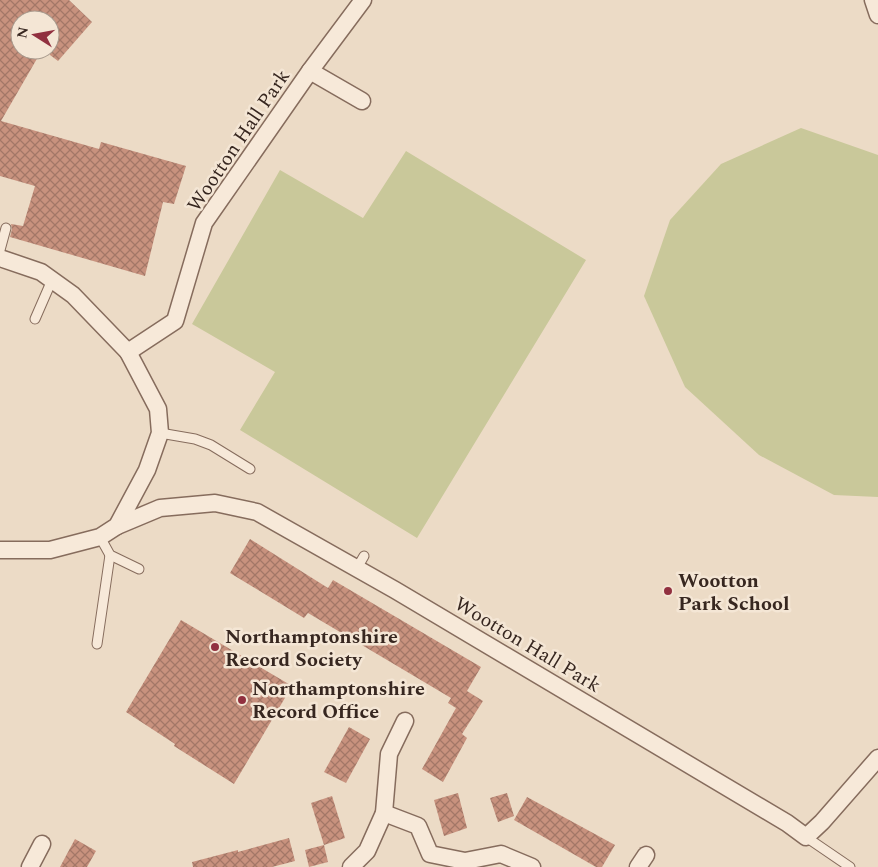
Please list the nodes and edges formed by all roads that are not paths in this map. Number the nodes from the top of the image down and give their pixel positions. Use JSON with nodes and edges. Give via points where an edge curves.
{"nodes":[{"id":1,"x":363,"y":0,"type":"edge"},
{"id":2,"x":873,"y":0,"type":"edge"},
{"id":3,"x":878,"y":15,"type":"edge"},
{"id":4,"x":310,"y":71,"type":"junction"},
{"id":5,"x":362,"y":101,"type":"dead end"},
{"id":6,"x":6,"y":228,"type":"dead end"},
{"id":7,"x":0,"y":250,"type":"edge"},
{"id":8,"x":0,"y":258,"type":"edge"},
{"id":9,"x":52,"y":280,"type":"junction"},
{"id":10,"x":35,"y":319,"type":"dead end"},
{"id":11,"x":128,"y":352,"type":"junction"},
{"id":12,"x":160,"y":433,"type":"junction"},
{"id":13,"x":250,"y":469,"type":"dead end"},
{"id":14,"x":117,"y":526,"type":"junction"},
{"id":15,"x":100,"y":537,"type":"junction"},
{"id":16,"x":0,"y":539,"type":"edge"},
{"id":17,"x":19,"y":549,"type":"junction"},
{"id":18,"x":0,"y":550,"type":"edge"},
{"id":19,"x":110,"y":555,"type":"junction"},
{"id":20,"x":140,"y":569,"type":"dead end"},
{"id":21,"x":97,"y":644,"type":"dead end"},
{"id":22,"x":405,"y":721,"type":"dead end"},
{"id":23,"x":875,"y":767,"type":"edge"},
{"id":24,"x":384,"y":813,"type":"junction"},
{"id":25,"x":806,"y":837,"type":"junction"},
{"id":26,"x":42,"y":844,"type":"dead end"},
{"id":27,"x":845,"y":866,"type":"edge"},
{"id":28,"x":30,"y":867,"type":"edge"},
{"id":29,"x":351,"y":867,"type":"edge"},
{"id":30,"x":532,"y":867,"type":"edge"}],
"edges":[{"from":1,"to":4,"type":"street","name":"Wootton Hall Park"},
{"from":2,"to":3,"type":"street"},
{"from":4,"to":5,"type":"street"},
{"from":4,"to":11,"type":"street","name":"Wootton Hall Park","via":[[204,224],[175,321]]},
{"from":6,"to":7,"type":"lane"},
{"from":8,"to":9,"type":"street","via":[[41,272]]},
{"from":9,"to":10,"type":"lane"},
{"from":9,"to":11,"type":"street","via":[[74,295]]},
{"from":11,"to":12,"type":"street","via":[[158,409]]},
{"from":12,"to":13,"type":"lane","via":[[211,445]]},
{"from":12,"to":14,"type":"street","via":[[147,470]]},
{"from":14,"to":15,"type":"street","name":"Wootton Hall Park"},
{"from":14,"to":25,"type":"street","name":"Wootton Hall Park","via":[[160,508],[215,503],[257,512],[360,562]]},
{"from":15,"to":17,"type":"street","name":"Wootton Hall Park","via":[[50,550]]},
{"from":15,"to":19,"type":"lane"},
{"from":16,"to":17,"type":"street"},
{"from":17,"to":18,"type":"street","name":"Wootton Hall Park"},
{"from":19,"to":20,"type":"lane"},
{"from":19,"to":21,"type":"lane"},
{"from":22,"to":24,"type":"street","via":[[389,754]]},
{"from":23,"to":25,"type":"street"},
{"from":24,"to":29,"type":"street","via":[[367,851]]},
{"from":24,"to":30,"type":"street","via":[[418,826],[430,854],[465,861],[501,854]]},
{"from":25,"to":27,"type":"lane"},
{"from":26,"to":28,"type":"street"}]}
